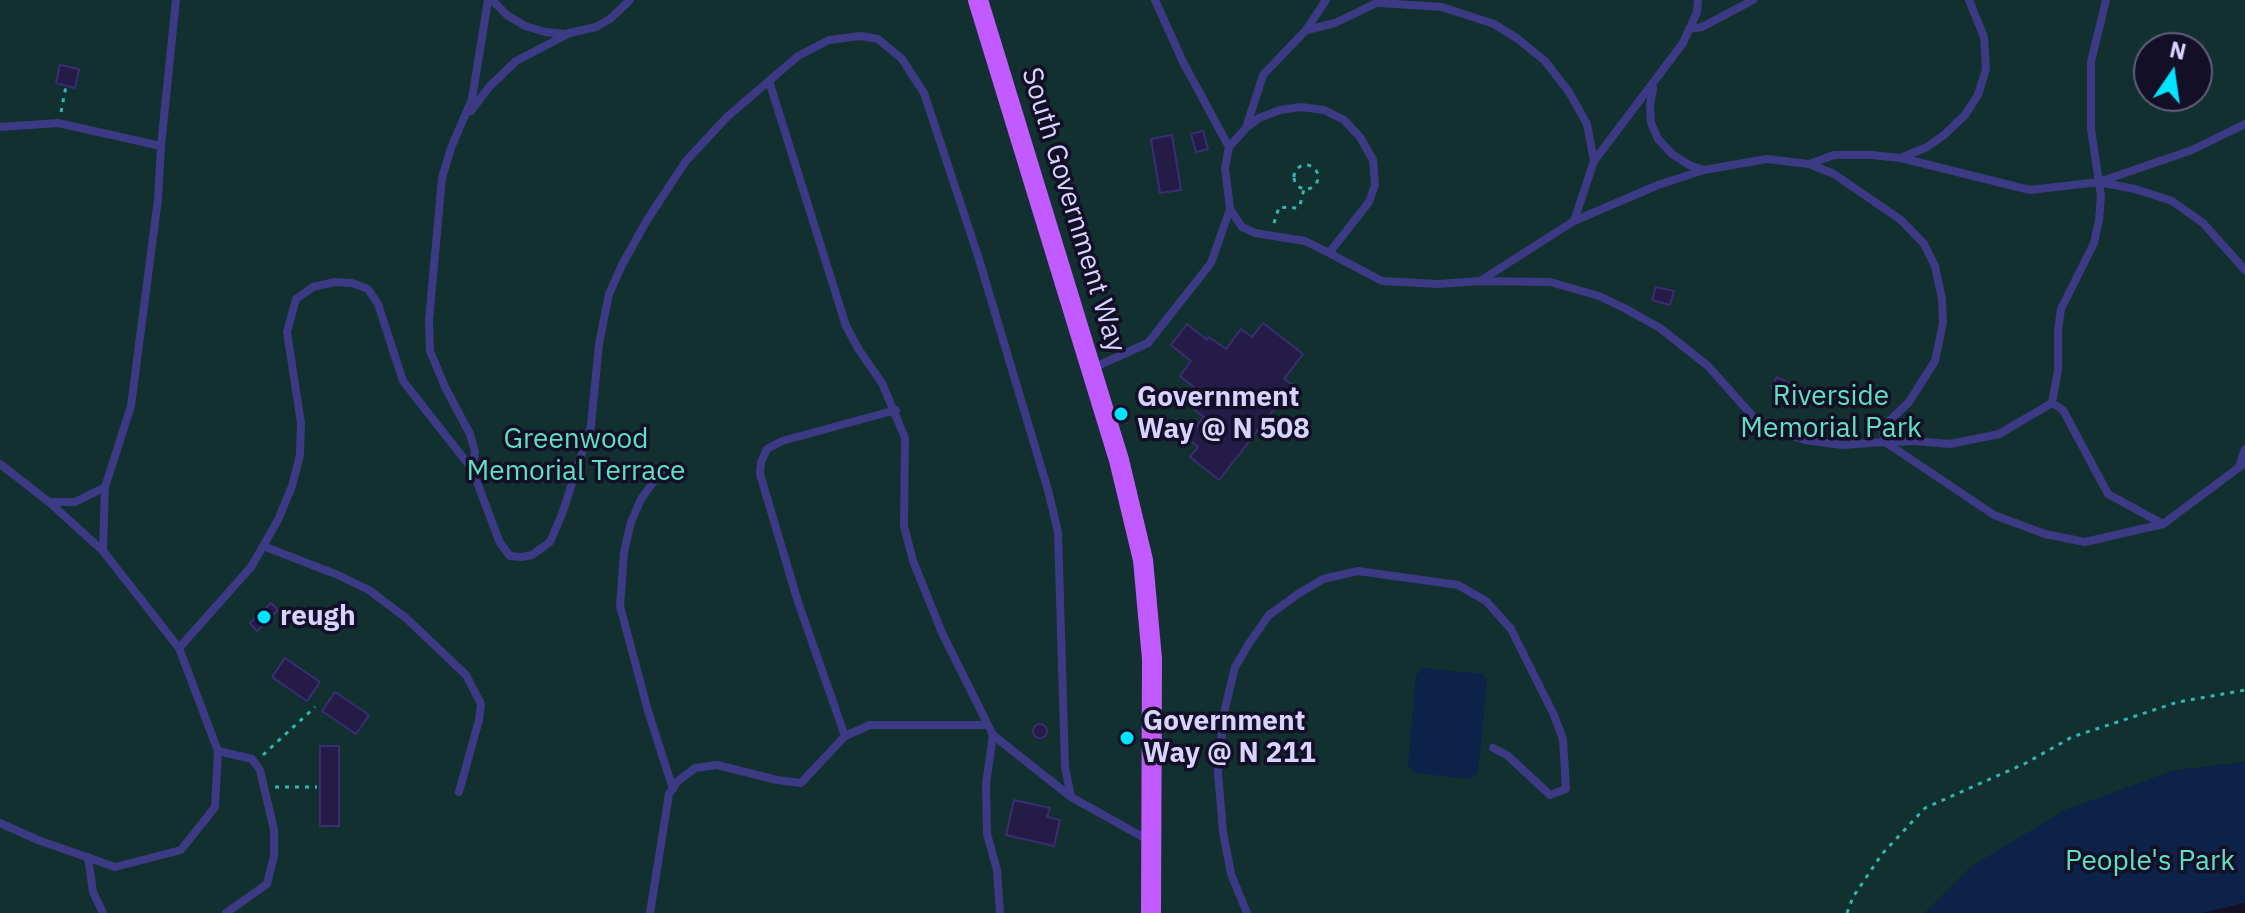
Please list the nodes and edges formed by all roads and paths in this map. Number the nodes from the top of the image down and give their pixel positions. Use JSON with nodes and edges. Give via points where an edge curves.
{"nodes":[{"id":1,"x":176,"y":0,"type":"edge"},
{"id":2,"x":490,"y":0,"type":"edge"},
{"id":3,"x":630,"y":0,"type":"edge"},
{"id":4,"x":978,"y":0,"type":"edge"},
{"id":5,"x":1155,"y":0,"type":"edge"},
{"id":6,"x":1326,"y":0,"type":"edge"},
{"id":7,"x":1698,"y":0,"type":"edge"},
{"id":8,"x":1753,"y":0,"type":"edge"},
{"id":9,"x":1969,"y":0,"type":"edge"},
{"id":10,"x":2106,"y":0,"type":"edge"},
{"id":11,"x":1381,"y":1,"type":"edge"},
{"id":12,"x":1689,"y":29,"type":"junction"},
{"id":13,"x":1306,"y":30,"type":"junction"},
{"id":14,"x":570,"y":33,"type":"junction"},
{"id":15,"x":769,"y":81,"type":"junction"},
{"id":16,"x":1654,"y":83,"type":"junction"},
{"id":17,"x":66,"y":86,"type":"dead end"},
{"id":18,"x":466,"y":118,"type":"junction"},
{"id":19,"x":58,"y":123,"type":"junction"},
{"id":20,"x":2245,"y":124,"type":"edge"},
{"id":21,"x":0,"y":127,"type":"edge"},
{"id":22,"x":1246,"y":128,"type":"junction"},
{"id":23,"x":161,"y":146,"type":"junction"},
{"id":24,"x":1229,"y":147,"type":"junction"},
{"id":25,"x":1901,"y":158,"type":"junction"},
{"id":26,"x":1594,"y":161,"type":"junction"},
{"id":27,"x":1809,"y":164,"type":"junction"},
{"id":28,"x":1704,"y":170,"type":"junction"},
{"id":29,"x":2099,"y":182,"type":"junction"},
{"id":30,"x":1304,"y":189,"type":"junction"},
{"id":31,"x":1230,"y":209,"type":"junction"},
{"id":32,"x":1574,"y":221,"type":"junction"},
{"id":33,"x":1255,"y":233,"type":"junction"},
{"id":34,"x":1329,"y":253,"type":"junction"},
{"id":35,"x":2245,"y":270,"type":"edge"},
{"id":36,"x":1480,"y":281,"type":"junction"},
{"id":37,"x":1092,"y":368,"type":"junction"},
{"id":38,"x":2052,"y":403,"type":"junction"},
{"id":39,"x":896,"y":410,"type":"junction"},
{"id":40,"x":1885,"y":442,"type":"junction"},
{"id":41,"x":2245,"y":449,"type":"edge"},
{"id":42,"x":0,"y":464,"type":"edge"},
{"id":43,"x":2242,"y":465,"type":"edge"},
{"id":44,"x":472,"y":469,"type":"junction"},
{"id":45,"x":666,"y":471,"type":"dead end"},
{"id":46,"x":105,"y":487,"type":"junction"},
{"id":47,"x":49,"y":502,"type":"junction"},
{"id":48,"x":2163,"y":524,"type":"junction"},
{"id":49,"x":263,"y":546,"type":"junction"},
{"id":50,"x":103,"y":551,"type":"junction"},
{"id":51,"x":179,"y":648,"type":"junction"},
{"id":52,"x":2245,"y":690,"type":"edge"},
{"id":53,"x":315,"y":707,"type":"dead end"},
{"id":54,"x":987,"y":725,"type":"junction"},
{"id":55,"x":993,"y":735,"type":"junction"},
{"id":56,"x":845,"y":736,"type":"junction"},
{"id":57,"x":1493,"y":748,"type":"dead end"},
{"id":58,"x":218,"y":751,"type":"junction"},
{"id":59,"x":255,"y":763,"type":"junction"},
{"id":60,"x":264,"y":787,"type":"junction"},
{"id":61,"x":317,"y":787,"type":"dead end"},
{"id":62,"x":673,"y":789,"type":"junction"},
{"id":63,"x":459,"y":792,"type":"dead end"},
{"id":64,"x":1071,"y":797,"type":"junction"},
{"id":65,"x":0,"y":823,"type":"edge"},
{"id":66,"x":1151,"y":842,"type":"junction"},
{"id":67,"x":88,"y":857,"type":"junction"},
{"id":68,"x":103,"y":913,"type":"edge"},
{"id":69,"x":226,"y":913,"type":"edge"},
{"id":70,"x":650,"y":913,"type":"edge"},
{"id":71,"x":1000,"y":913,"type":"edge"},
{"id":72,"x":1151,"y":913,"type":"edge"},
{"id":73,"x":1247,"y":913,"type":"edge"},
{"id":74,"x":1847,"y":913,"type":"edge"}],
"edges":[{"from":1,"to":23,"type":"lane"},
{"from":2,"to":14,"type":"lane","via":[[525,26]]},
{"from":2,"to":18,"type":"lane"},
{"from":3,"to":14,"type":"lane","via":[[596,27]]},
{"from":4,"to":37,"type":"main road","name":"South Government Way"},
{"from":5,"to":24,"type":"lane"},
{"from":6,"to":13,"type":"lane"},
{"from":7,"to":12,"type":"lane"},
{"from":8,"to":12,"type":"lane"},
{"from":9,"to":25,"type":"lane","via":[[1984,37],[1986,69],[1978,95],[1944,135]]},
{"from":10,"to":29,"type":"lane","via":[[2091,62],[2091,129]]},
{"from":11,"to":13,"type":"lane"},
{"from":11,"to":26,"type":"lane","via":[[1442,7],[1494,24],[1518,39],[1545,61],[1569,92],[1587,124]]},
{"from":12,"to":16,"type":"lane"},
{"from":13,"to":22,"type":"lane","via":[[1263,75]]},
{"from":14,"to":18,"type":"lane","via":[[516,61]]},
{"from":15,"to":39,"type":"lane","via":[[846,326]]},
{"from":15,"to":44,"type":"lane","via":[[686,161],[622,265],[609,294],[599,344],[591,426],[550,542],[532,555],[510,556]]},
{"from":15,"to":64,"type":"lane","via":[[798,56],[829,40],[861,36],[878,39],[902,59],[924,93],[978,256],[1058,532],[1065,767]]},
{"from":16,"to":26,"type":"lane"},
{"from":16,"to":28,"type":"lane","via":[[1651,123],[1658,139],[1672,154]]},
{"from":17,"to":19,"type":"path"},
{"from":18,"to":44,"type":"lane","via":[[442,178],[429,320],[430,351],[470,434]]},
{"from":19,"to":21,"type":"lane"},
{"from":19,"to":23,"type":"lane"},
{"from":20,"to":29,"type":"lane","via":[[2192,150]]},
{"from":22,"to":24,"type":"lane"},
{"from":22,"to":34,"type":"lane","via":[[1259,118],[1301,107],[1344,120],[1360,137],[1373,160],[1375,185],[1369,202]]},
{"from":23,"to":46,"type":"lane","via":[[131,406]]},
{"from":24,"to":31,"type":"lane","via":[[1225,168]]},
{"from":25,"to":27,"type":"lane","via":[[1834,155]]},
{"from":25,"to":29,"type":"lane","via":[[2030,190]]},
{"from":26,"to":32,"type":"lane"},
{"from":27,"to":28,"type":"lane","via":[[1767,159]]},
{"from":27,"to":40,"type":"lane","via":[[1834,174],[1901,220],[1924,244],[1935,266],[1943,323],[1935,361],[1909,402],[1882,428]]},
{"from":28,"to":32,"type":"lane"},
{"from":29,"to":35,"type":"lane","via":[[2172,201],[2203,223]]},
{"from":29,"to":38,"type":"lane","via":[[2094,243],[2061,309]]},
{"from":30,"to":30,"type":"path","via":[[1294,175],[1308,166],[1317,181]]},
{"from":30,"to":33,"type":"path","via":[[1297,208],[1279,207],[1272,228]]},
{"from":31,"to":33,"type":"lane","via":[[1242,227]]},
{"from":31,"to":37,"type":"lane","via":[[1211,263],[1148,343]]},
{"from":32,"to":36,"type":"lane"},
{"from":33,"to":34,"type":"lane","via":[[1305,241]]},
{"from":34,"to":36,"type":"lane","via":[[1382,281]]},
{"from":36,"to":40,"type":"lane","via":[[1550,282],[1599,296],[1660,328],[1708,366],[1757,421],[1773,430],[1842,445]]},
{"from":37,"to":66,"type":"main road","name":"South Government Way","via":[[1143,560],[1152,659]]},
{"from":38,"to":40,"type":"lane","via":[[1999,434],[1950,444]]},
{"from":38,"to":48,"type":"lane","via":[[2063,410],[2108,494]]},
{"from":39,"to":54,"type":"lane","via":[[905,438],[904,526],[913,561]]},
{"from":39,"to":56,"type":"lane","via":[[782,441],[767,449],[761,462],[760,474],[798,602]]},
{"from":40,"to":48,"type":"lane","via":[[1994,515],[2045,534],[2085,542]]},
{"from":41,"to":43,"type":"lane"},
{"from":42,"to":47,"type":"lane"},
{"from":43,"to":48,"type":"lane"},
{"from":44,"to":49,"type":"lane","via":[[403,381],[378,304],[368,289],[335,282],[313,287],[296,299],[287,332],[301,423],[300,455],[292,486]]},
{"from":45,"to":62,"type":"lane","via":[[641,499],[631,522],[620,606]]},
{"from":46,"to":47,"type":"lane","via":[[75,502]]},
{"from":46,"to":50,"type":"lane"},
{"from":47,"to":50,"type":"lane"},
{"from":49,"to":51,"type":"lane","via":[[251,567]]},
{"from":49,"to":63,"type":"lane","via":[[369,590],[466,675],[481,704]]},
{"from":50,"to":51,"type":"lane"},
{"from":51,"to":58,"type":"lane"},
{"from":52,"to":74,"type":"path","via":[[2178,702],[2072,737],[1925,808],[1882,854]]},
{"from":53,"to":59,"type":"path"},
{"from":54,"to":55,"type":"lane"},
{"from":54,"to":56,"type":"lane","via":[[870,725]]},
{"from":55,"to":64,"type":"lane"},
{"from":55,"to":71,"type":"lane","via":[[986,784],[987,834],[997,870]]},
{"from":56,"to":62,"type":"lane","via":[[801,783],[717,765],[695,768]]},
{"from":57,"to":73,"type":"lane","via":[[1550,795],[1566,789],[1563,739],[1553,713],[1511,629],[1486,601],[1458,585],[1358,571],[1323,579],[1298,594],[1269,615],[1250,642],[1235,667],[1224,713],[1218,773],[1223,832],[1231,874]]},
{"from":58,"to":59,"type":"lane"},
{"from":58,"to":67,"type":"lane","via":[[215,807],[181,850],[115,867]]},
{"from":59,"to":60,"type":"lane"},
{"from":60,"to":61,"type":"path"},
{"from":60,"to":69,"type":"lane","via":[[274,830],[267,884]]},
{"from":62,"to":70,"type":"lane"},
{"from":64,"to":66,"type":"lane"},
{"from":65,"to":67,"type":"lane"},
{"from":66,"to":72,"type":"main road","name":"South Government Way"},
{"from":67,"to":68,"type":"lane","via":[[93,892]]}]}
